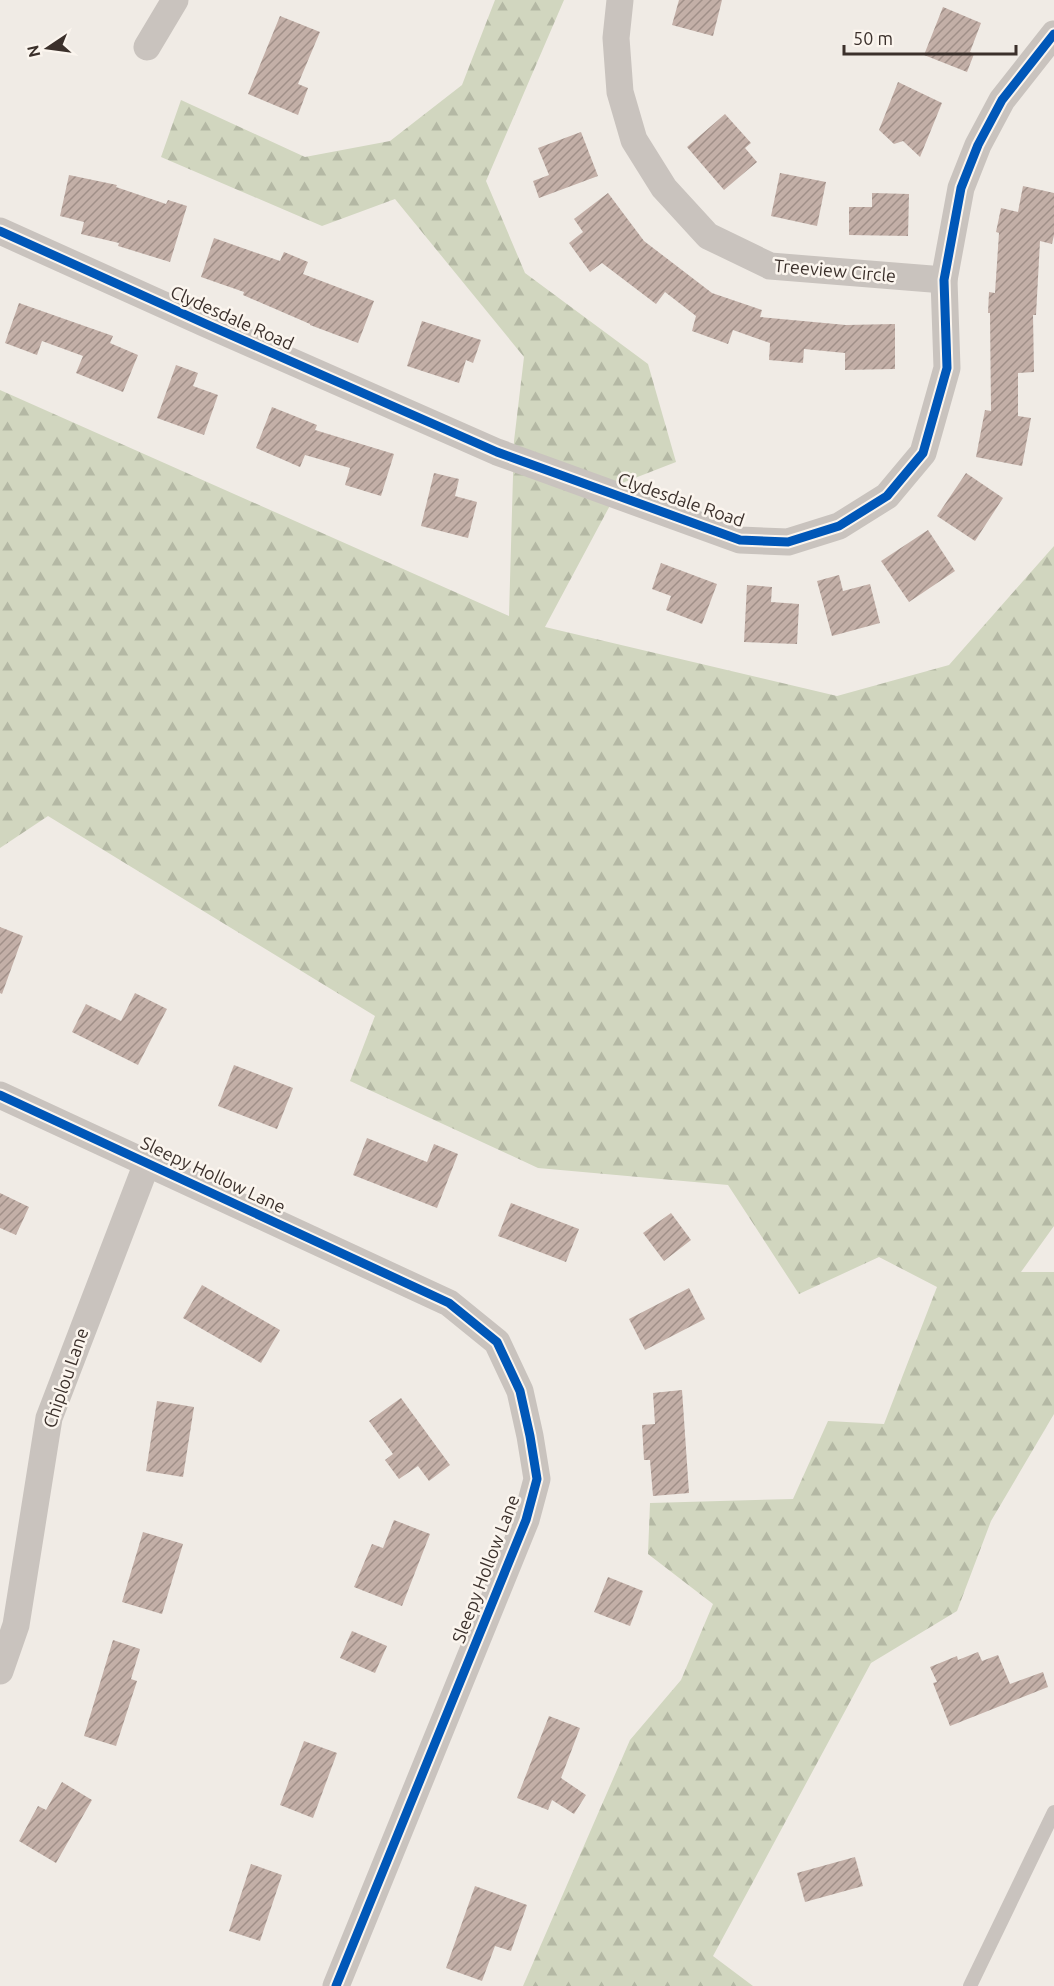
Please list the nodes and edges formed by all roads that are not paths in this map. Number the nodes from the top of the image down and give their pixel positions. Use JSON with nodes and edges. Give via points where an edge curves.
{"nodes":[{"id":1,"x":175,"y":0,"type":"edge"},
{"id":2,"x":620,"y":0,"type":"edge"},
{"id":3,"x":1051,"y":43,"type":"edge"},
{"id":4,"x":147,"y":47,"type":"dead end"},
{"id":5,"x":0,"y":231,"type":"edge"},
{"id":6,"x":944,"y":280,"type":"junction"},
{"id":7,"x":0,"y":1095,"type":"edge"},
{"id":8,"x":147,"y":1163,"type":"junction"},
{"id":9,"x":0,"y":1671,"type":"edge"},
{"id":10,"x":1054,"y":1812,"type":"edge"},
{"id":11,"x":336,"y":1986,"type":"edge"},
{"id":12,"x":970,"y":1986,"type":"edge"}],
"edges":[{"from":1,"to":4,"type":"street"},
{"from":2,"to":6,"type":"street","name":"Treeview Circle","via":[[616,38],[620,93],[634,140],[664,188],[708,236],[770,266]]},
{"from":3,"to":6,"type":"street","name":"Clydesdale Road","via":[[1002,100],[978,145],[961,188]]},
{"from":5,"to":6,"type":"street","name":"Clydesdale Road","via":[[497,452],[740,540],[788,542],[839,526],[887,496],[923,453],[947,368]]},
{"from":7,"to":8,"type":"street","name":"Sleepy Hollow Lane"},
{"from":8,"to":9,"type":"street","name":"Chiplou Lane","via":[[49,1418],[16,1625]]},
{"from":8,"to":11,"type":"street","name":"Sleepy Hollow Lane","via":[[449,1303],[497,1342],[520,1391],[537,1479],[526,1520]]},
{"from":10,"to":12,"type":"lane"}]}
